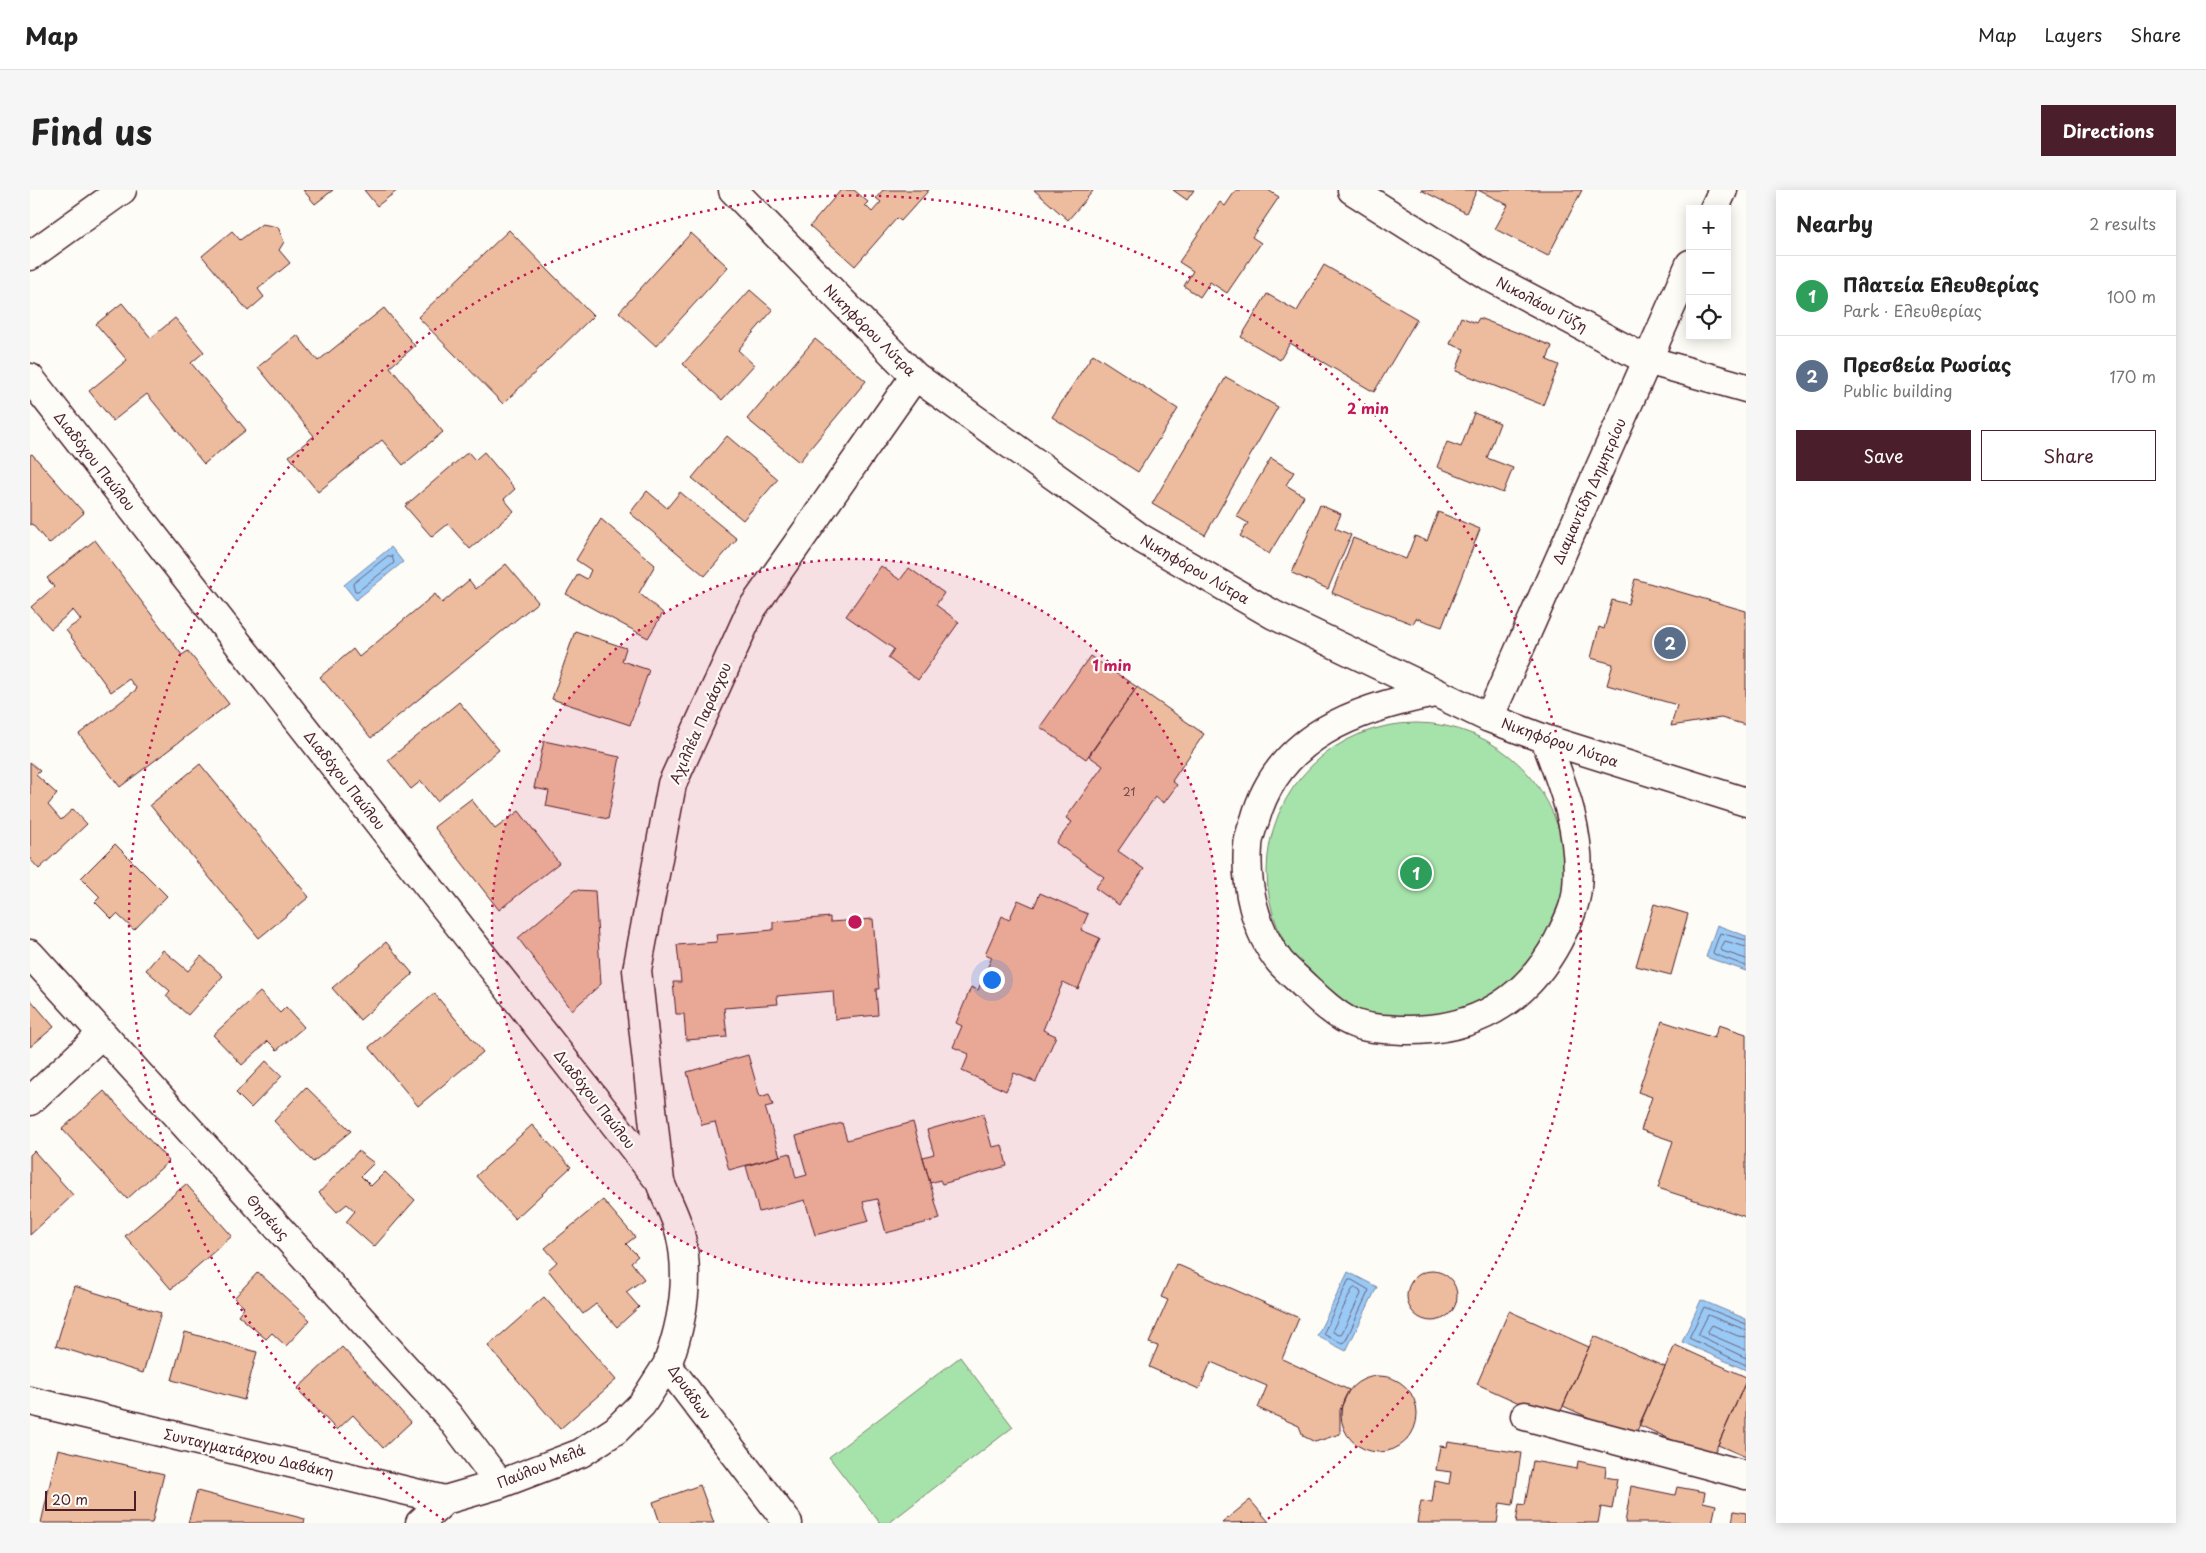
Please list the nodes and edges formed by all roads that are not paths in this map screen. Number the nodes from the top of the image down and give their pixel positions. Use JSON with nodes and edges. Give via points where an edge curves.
{"nodes":[{"id":1,"x":122,"y":190,"type":"edge"},
{"id":2,"x":733,"y":190,"type":"edge"},
{"id":3,"x":1352,"y":190,"type":"edge"},
{"id":4,"x":1723,"y":190,"type":"edge"},
{"id":5,"x":1716,"y":205,"type":"edge"},
{"id":6,"x":30,"y":256,"type":"edge"},
{"id":7,"x":1686,"y":273,"type":"edge"},
{"id":8,"x":1647,"y":360,"type":"junction"},
{"id":9,"x":916,"y":376,"type":"junction"},
{"id":10,"x":30,"y":378,"type":"edge"},
{"id":11,"x":1746,"y":388,"type":"edge"},
{"id":12,"x":1435,"y":693,"type":"junction"},
{"id":13,"x":1489,"y":718,"type":"junction"},
{"id":14,"x":1545,"y":739,"type":"junction"},
{"id":15,"x":1746,"y":802,"type":"edge"},
{"id":16,"x":30,"y":954,"type":"edge"},
{"id":17,"x":102,"y":1034,"type":"junction"},
{"id":18,"x":30,"y":1101,"type":"edge"},
{"id":19,"x":660,"y":1182,"type":"junction"},
{"id":20,"x":667,"y":1365,"type":"junction"},
{"id":21,"x":30,"y":1401,"type":"edge"},
{"id":22,"x":1525,"y":1416,"type":"dead end"},
{"id":23,"x":1746,"y":1475,"type":"edge"},
{"id":24,"x":500,"y":1484,"type":"junction"},
{"id":25,"x":446,"y":1511,"type":"edge"},
{"id":26,"x":420,"y":1523,"type":"edge"},
{"id":27,"x":788,"y":1523,"type":"edge"}],
"edges":[{"from":1,"to":6,"type":"street"},
{"from":2,"to":9,"type":"street","name":"Νικηφόρου Λύτρα"},
{"from":3,"to":8,"type":"street","name":"Νικολάου Γύζη","via":[[1488,276]]},
{"from":4,"to":5,"type":"street"},
{"from":7,"to":8,"type":"street","name":"Διαμαντίδη Δημητρίου"},
{"from":8,"to":11,"type":"street","name":"Νικολάου Γύζη"},
{"from":8,"to":13,"type":"street","name":"Διαμαντίδη Δημητρίου"},
{"from":9,"to":12,"type":"street","name":"Νικηφόρου Λύτρα","via":[[1142,539],[1274,615]]},
{"from":9,"to":19,"type":"street","name":"Αχιλλέα Παράσχου","via":[[752,610],[672,784],[637,970]]},
{"from":10,"to":19,"type":"street","name":"Διαδόχου Παύλου"},
{"from":12,"to":13,"type":"street","name":"Νικηφόρου Λύτρα"},
{"from":12,"to":14,"type":"street","via":[[1400,700],[1340,721],[1298,748],[1274,775],[1260,801],[1248,845],[1249,889],[1261,930],[1279,961],[1315,996],[1350,1022],[1379,1029],[1415,1030],[1458,1025],[1482,1017],[1505,1003],[1546,963],[1569,917],[1577,891],[1578,862],[1568,800]]},
{"from":13,"to":14,"type":"street","name":"Νικηφόρου Λύτρα"},
{"from":14,"to":15,"type":"street","name":"Νικηφόρου Λύτρα"},
{"from":16,"to":17,"type":"street","name":"Θησέως"},
{"from":17,"to":18,"type":"street"},
{"from":17,"to":24,"type":"street","name":"Θησέως","via":[[449,1416]]},
{"from":19,"to":20,"type":"street","name":"Δρυάδων","via":[[680,1232],[686,1286],[678,1335]]},
{"from":20,"to":24,"type":"street","name":"Παύλου Μελά","via":[[642,1404],[616,1430],[581,1453]]},
{"from":20,"to":27,"type":"street","name":"Δρυάδων"},
{"from":21,"to":25,"type":"street","name":"Συνταγματάρχου Δαβάκη"},
{"from":22,"to":23,"type":"street"},
{"from":24,"to":25,"type":"street","name":"Παύλου Μελά"},
{"from":25,"to":26,"type":"street","name":"Παύλου Μελά"}]}
